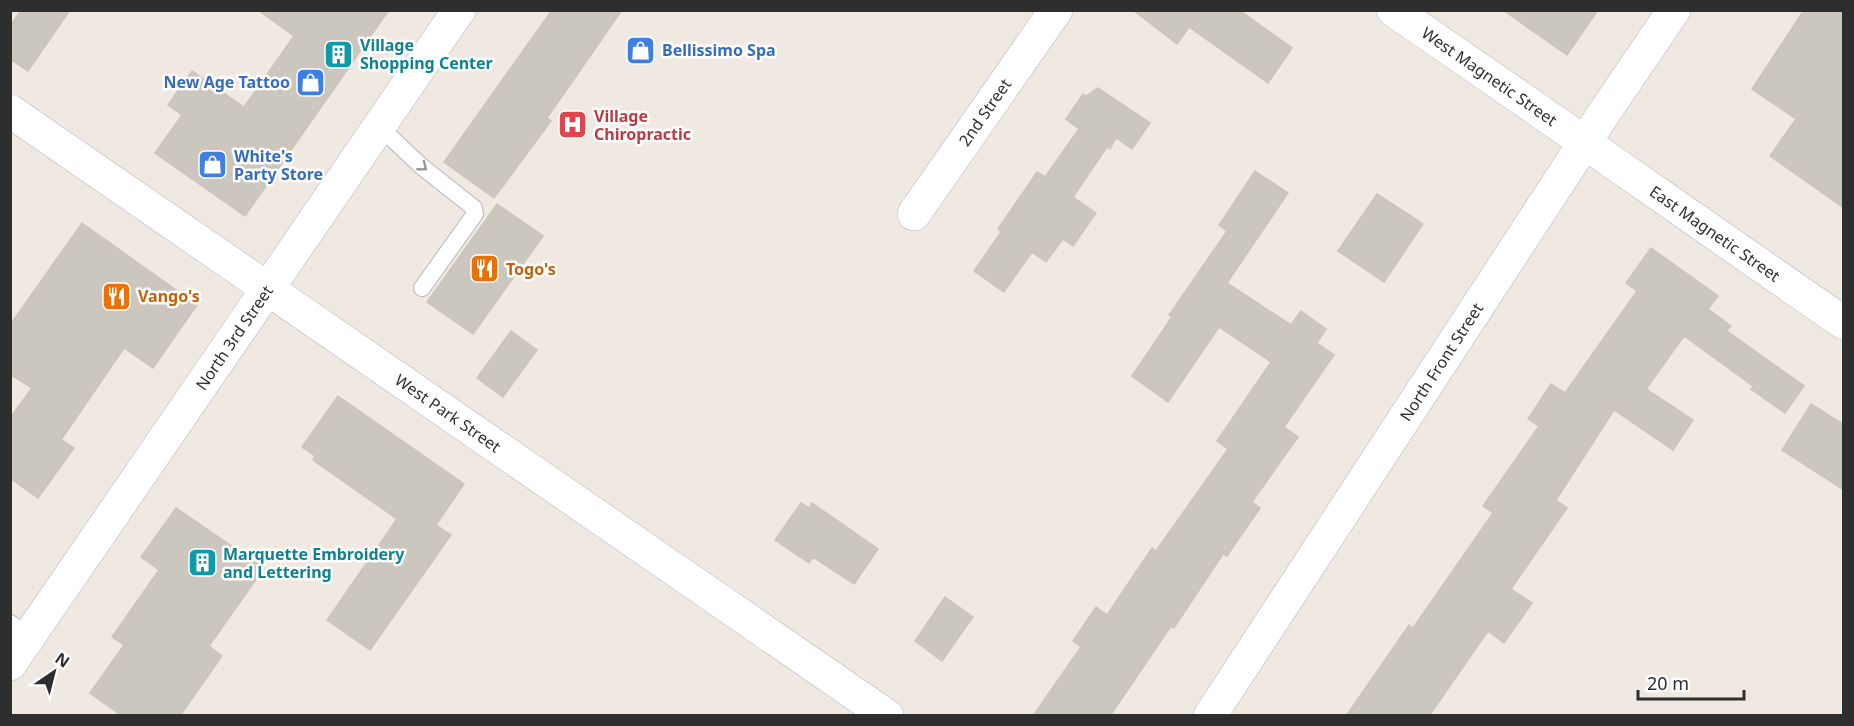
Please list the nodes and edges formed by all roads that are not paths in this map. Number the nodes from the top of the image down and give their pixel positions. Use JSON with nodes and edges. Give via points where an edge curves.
{"nodes":[{"id":1,"x":459,"y":10,"type":"edge"},
{"id":2,"x":1056,"y":10,"type":"edge"},
{"id":3,"x":1393,"y":10,"type":"edge"},
{"id":4,"x":1674,"y":10,"type":"edge"},
{"id":5,"x":10,"y":111,"type":"edge"},
{"id":6,"x":380,"y":127,"type":"junction"},
{"id":7,"x":1585,"y":143,"type":"junction"},
{"id":8,"x":914,"y":214,"type":"dead end"},
{"id":9,"x":422,"y":288,"type":"dead end"},
{"id":10,"x":270,"y":289,"type":"junction"},
{"id":11,"x":1844,"y":323,"type":"edge"},
{"id":12,"x":20,"y":629,"type":"edge"},
{"id":13,"x":10,"y":664,"type":"edge"},
{"id":14,"x":887,"y":716,"type":"edge"},
{"id":15,"x":1210,"y":716,"type":"edge"}],
"edges":[{"from":1,"to":6,"type":"street","name":"North 3rd Street"},
{"from":2,"to":8,"type":"street","name":"2nd Street"},
{"from":3,"to":7,"type":"street","name":"West Magnetic Street"},
{"from":4,"to":7,"type":"street","name":"North Front Street"},
{"from":5,"to":10,"type":"street","name":"West Park Street"},
{"from":6,"to":9,"type":"lane","one_way":true,"via":[[474,208],[475,214]]},
{"from":6,"to":10,"type":"street","name":"North 3rd Street"},
{"from":7,"to":11,"type":"street","name":"East Magnetic Street"},
{"from":7,"to":15,"type":"street","name":"North Front Street"},
{"from":10,"to":12,"type":"street","name":"North 3rd Street"},
{"from":10,"to":14,"type":"street","name":"West Park Street"},
{"from":12,"to":13,"type":"street","name":"North 3rd Street"}]}
